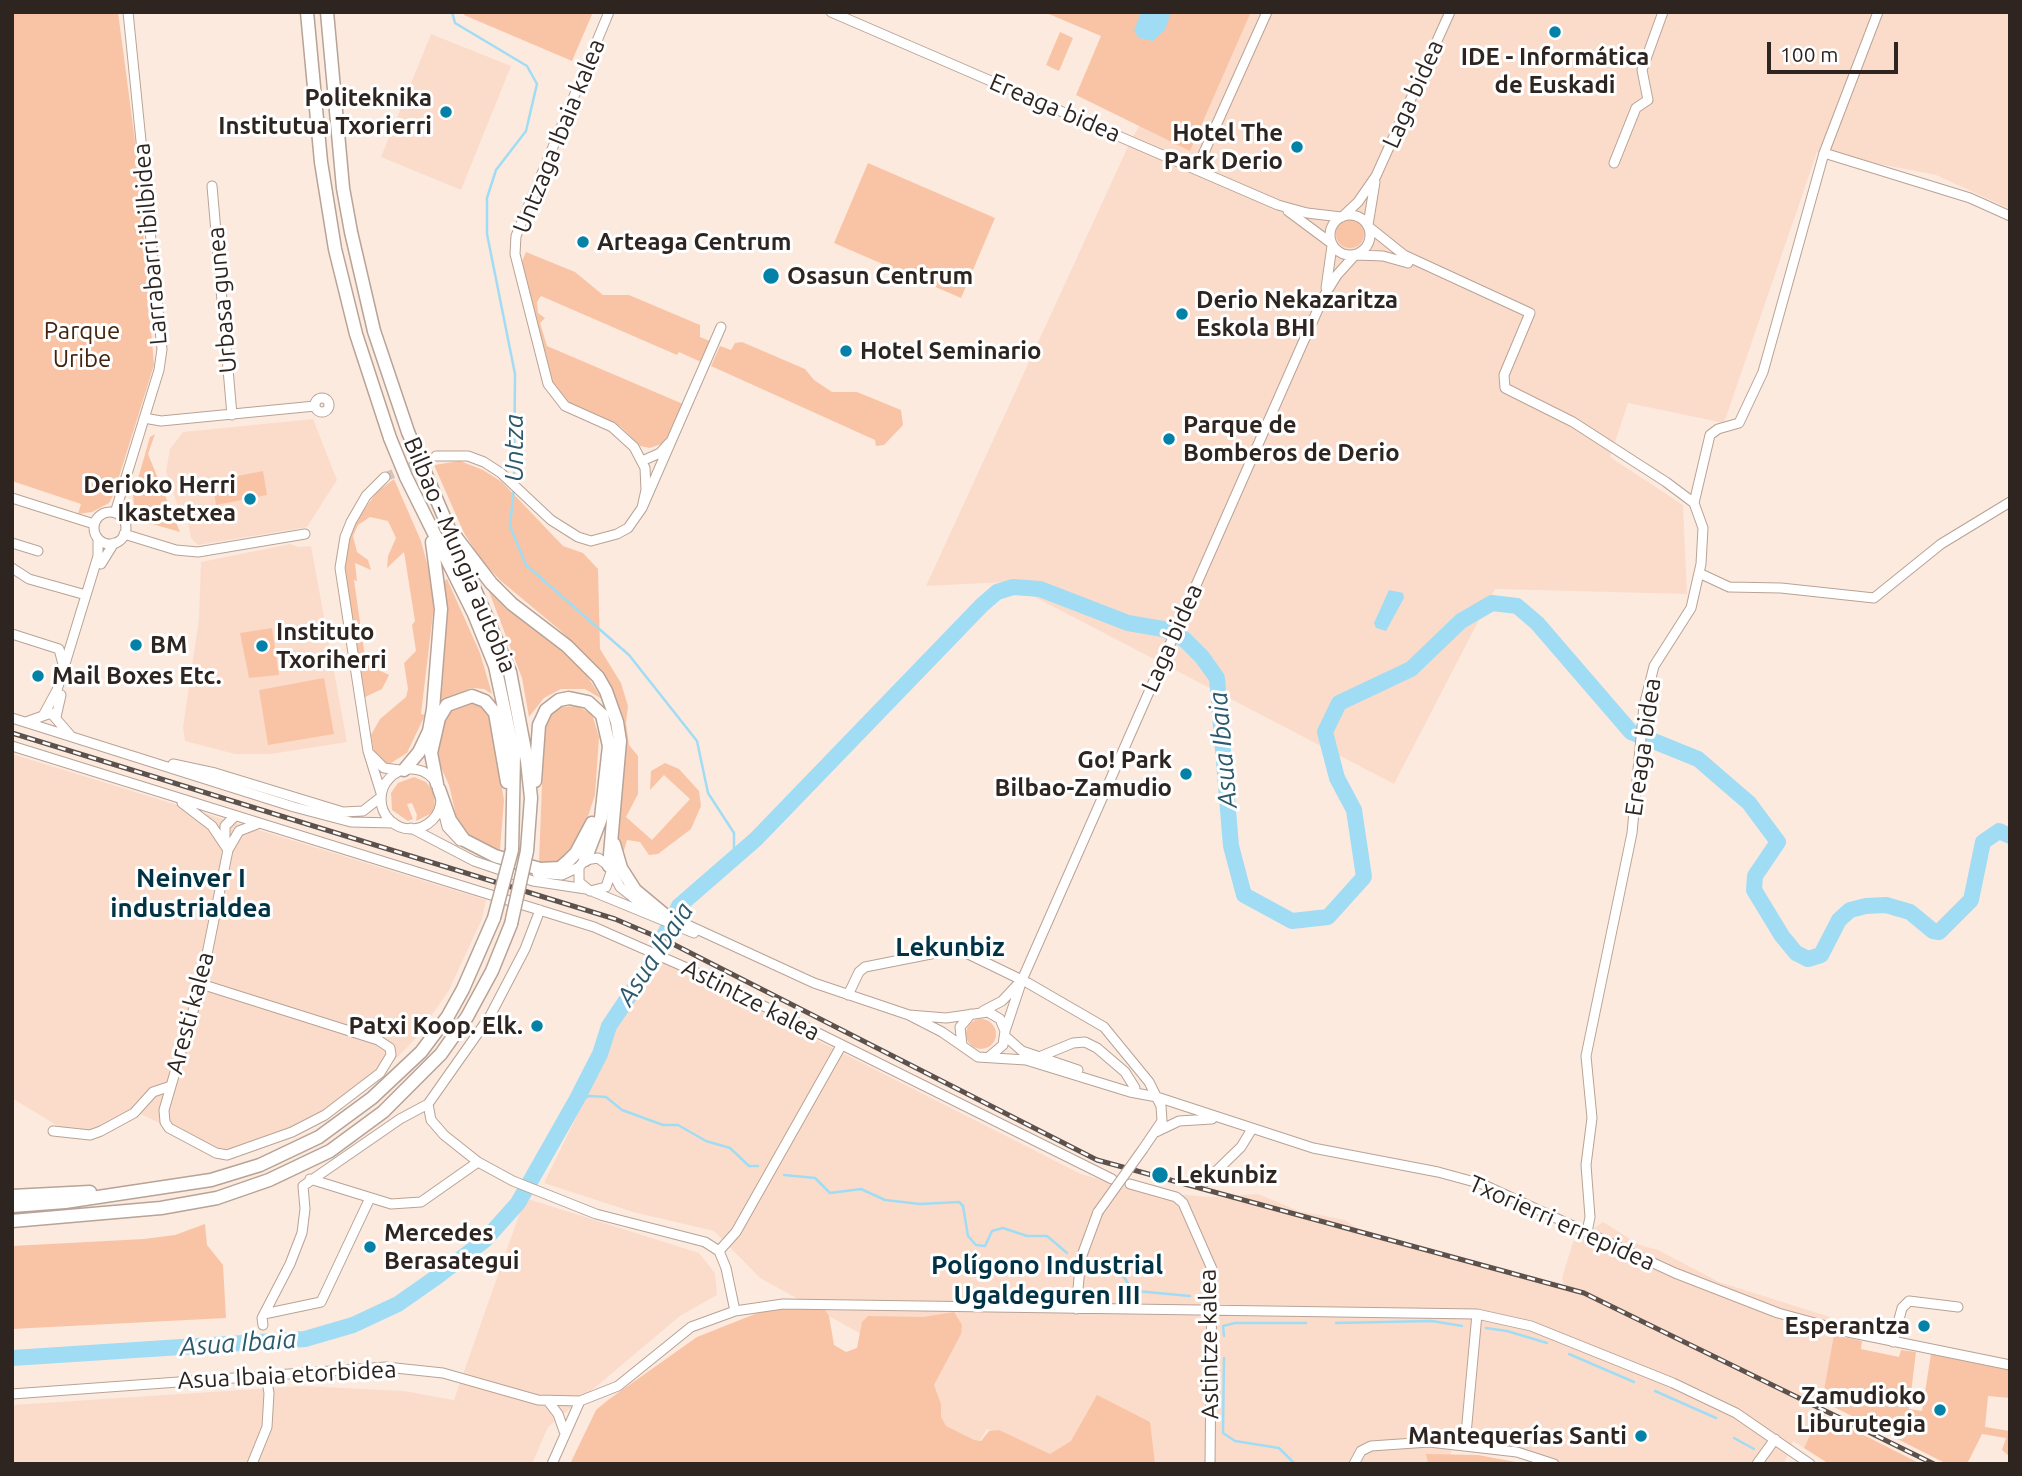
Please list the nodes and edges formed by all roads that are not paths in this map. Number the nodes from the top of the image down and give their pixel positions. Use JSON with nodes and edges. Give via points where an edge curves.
{"nodes":[{"id":1,"x":128,"y":12,"type":"edge"},
{"id":2,"x":307,"y":12,"type":"edge"},
{"id":3,"x":327,"y":12,"type":"edge"},
{"id":4,"x":609,"y":12,"type":"edge"},
{"id":5,"x":831,"y":12,"type":"edge"},
{"id":6,"x":1267,"y":12,"type":"edge"},
{"id":7,"x":1450,"y":12,"type":"edge"},
{"id":8,"x":1663,"y":12,"type":"edge"},
{"id":9,"x":1878,"y":12,"type":"edge"},
{"id":10,"x":1824,"y":153,"type":"junction"},
{"id":11,"x":1614,"y":163,"type":"dead end"},
{"id":12,"x":1197,"y":168,"type":"junction"},
{"id":13,"x":1376,"y":176,"type":"junction"},
{"id":14,"x":212,"y":186,"type":"dead end"},
{"id":15,"x":1278,"y":205,"type":"junction"},
{"id":16,"x":2010,"y":216,"type":"edge"},
{"id":17,"x":1341,"y":217,"type":"junction"},
{"id":18,"x":1368,"y":226,"type":"junction"},
{"id":19,"x":1332,"y":245,"type":"junction"},
{"id":20,"x":1356,"y":255,"type":"junction"},
{"id":21,"x":1440,"y":272,"type":"junction"},
{"id":22,"x":1324,"y":296,"type":"junction"},
{"id":23,"x":722,"y":327,"type":"dead end"},
{"id":24,"x":315,"y":406,"type":"dead end"},
{"id":25,"x":232,"y":415,"type":"junction"},
{"id":26,"x":144,"y":418,"type":"junction"},
{"id":27,"x":676,"y":433,"type":"junction"},
{"id":28,"x":436,"y":456,"type":"tunnel mouth"},
{"id":29,"x":642,"y":461,"type":"junction"},
{"id":30,"x":384,"y":477,"type":"tunnel mouth"},
{"id":31,"x":12,"y":498,"type":"edge"},
{"id":32,"x":2010,"y":502,"type":"edge"},
{"id":33,"x":1694,"y":503,"type":"junction"},
{"id":34,"x":642,"y":508,"type":"junction"},
{"id":35,"x":115,"y":513,"type":"junction"},
{"id":36,"x":94,"y":524,"type":"junction"},
{"id":37,"x":430,"y":528,"type":"junction"},
{"id":38,"x":452,"y":532,"type":"junction"},
{"id":39,"x":124,"y":534,"type":"junction"},
{"id":40,"x":305,"y":534,"type":"dead end"},
{"id":41,"x":98,"y":538,"type":"junction"},
{"id":42,"x":12,"y":543,"type":"edge"},
{"id":43,"x":114,"y":543,"type":"junction"},
{"id":44,"x":38,"y":551,"type":"dead end"},
{"id":45,"x":12,"y":568,"type":"edge"},
{"id":46,"x":1699,"y":573,"type":"junction"},
{"id":47,"x":86,"y":595,"type":"junction"},
{"id":48,"x":12,"y":634,"type":"edge"},
{"id":49,"x":63,"y":668,"type":"junction"},
{"id":50,"x":43,"y":715,"type":"junction"},
{"id":51,"x":12,"y":718,"type":"edge"},
{"id":52,"x":57,"y":719,"type":"junction"},
{"id":53,"x":26,"y":722,"type":"junction"},
{"id":54,"x":47,"y":729,"type":"junction"},
{"id":55,"x":70,"y":735,"type":"junction"},
{"id":56,"x":12,"y":746,"type":"edge"},
{"id":57,"x":368,"y":751,"type":"junction"},
{"id":58,"x":154,"y":761,"type":"junction"},
{"id":59,"x":404,"y":770,"type":"junction"},
{"id":60,"x":438,"y":786,"type":"junction"},
{"id":61,"x":382,"y":795,"type":"junction"},
{"id":62,"x":175,"y":798,"type":"junction"},
{"id":63,"x":531,"y":798,"type":"junction"},
{"id":64,"x":441,"y":803,"type":"junction"},
{"id":65,"x":603,"y":804,"type":"junction"},
{"id":66,"x":234,"y":817,"type":"junction"},
{"id":67,"x":394,"y":823,"type":"junction"},
{"id":68,"x":257,"y":824,"type":"junction"},
{"id":69,"x":611,"y":827,"type":"junction"},
{"id":70,"x":411,"y":828,"type":"junction"},
{"id":71,"x":235,"y":837,"type":"junction"},
{"id":72,"x":508,"y":849,"type":"junction"},
{"id":73,"x":228,"y":850,"type":"junction"},
{"id":74,"x":582,"y":864,"type":"junction"},
{"id":75,"x":610,"y":868,"type":"junction"},
{"id":76,"x":590,"y":891,"type":"junction"},
{"id":77,"x":540,"y":910,"type":"junction"},
{"id":78,"x":665,"y":917,"type":"junction"},
{"id":79,"x":1022,"y":980,"type":"junction"},
{"id":80,"x":201,"y":984,"type":"junction"},
{"id":81,"x":848,"y":995,"type":"junction"},
{"id":82,"x":979,"y":1012,"type":"junction"},
{"id":83,"x":909,"y":1015,"type":"junction"},
{"id":84,"x":1005,"y":1033,"type":"junction"},
{"id":85,"x":841,"y":1046,"type":"junction"},
{"id":86,"x":964,"y":1048,"type":"junction"},
{"id":87,"x":988,"y":1057,"type":"junction"},
{"id":88,"x":1039,"y":1057,"type":"junction"},
{"id":89,"x":171,"y":1086,"type":"junction"},
{"id":90,"x":1135,"y":1088,"type":"junction"},
{"id":91,"x":1146,"y":1094,"type":"junction"},
{"id":92,"x":1157,"y":1097,"type":"junction"},
{"id":93,"x":428,"y":1104,"type":"junction"},
{"id":94,"x":1222,"y":1119,"type":"junction"},
{"id":95,"x":1252,"y":1129,"type":"junction"},
{"id":96,"x":53,"y":1131,"type":"dead end"},
{"id":97,"x":1154,"y":1133,"type":"junction"},
{"id":98,"x":478,"y":1162,"type":"junction"},
{"id":99,"x":310,"y":1179,"type":"junction"},
{"id":100,"x":1112,"y":1179,"type":"dead end"},
{"id":101,"x":1205,"y":1182,"type":"dead end"},
{"id":102,"x":1130,"y":1184,"type":"dead end"},
{"id":103,"x":132,"y":1192,"type":"junction"},
{"id":104,"x":12,"y":1196,"type":"edge"},
{"id":105,"x":370,"y":1198,"type":"junction"},
{"id":106,"x":12,"y":1206,"type":"edge"},
{"id":107,"x":12,"y":1221,"type":"edge"},
{"id":108,"x":1587,"y":1232,"type":"junction"},
{"id":109,"x":719,"y":1251,"type":"junction"},
{"id":110,"x":1958,"y":1307,"type":"dead end"},
{"id":111,"x":1076,"y":1308,"type":"junction"},
{"id":112,"x":735,"y":1311,"type":"junction"},
{"id":113,"x":1213,"y":1311,"type":"junction"},
{"id":114,"x":264,"y":1314,"type":"junction"},
{"id":115,"x":1477,"y":1314,"type":"junction"},
{"id":116,"x":262,"y":1325,"type":"dead end"},
{"id":117,"x":1893,"y":1342,"type":"junction"},
{"id":118,"x":2010,"y":1365,"type":"edge"},
{"id":119,"x":266,"y":1376,"type":"junction"},
{"id":120,"x":12,"y":1394,"type":"edge"},
{"id":121,"x":548,"y":1401,"type":"junction"},
{"id":122,"x":580,"y":1401,"type":"junction"},
{"id":123,"x":564,"y":1431,"type":"junction"},
{"id":124,"x":1775,"y":1439,"type":"junction"},
{"id":125,"x":1465,"y":1445,"type":"junction"},
{"id":126,"x":252,"y":1464,"type":"edge"},
{"id":127,"x":552,"y":1464,"type":"edge"},
{"id":128,"x":1210,"y":1464,"type":"edge"},
{"id":129,"x":1354,"y":1464,"type":"edge"},
{"id":130,"x":1554,"y":1464,"type":"edge"},
{"id":131,"x":1757,"y":1464,"type":"edge"},
{"id":132,"x":1810,"y":1464,"type":"edge"}],
"edges":[{"from":1,"to":26,"type":"street","name":"Larrabarri ibilbidea","via":[[162,349]]},
{"from":2,"to":37,"type":"highway","name":"Bilbao - Mungia autobia","bridge":true,"via":[[321,162],[335,249],[356,334],[390,438]]},
{"from":3,"to":38,"type":"highway","name":"Bilbao - Mungia autobia","bridge":true,"via":[[343,188],[374,331],[408,432]]},
{"from":4,"to":29,"type":"street","name":"Untzaga Ibaia kalea","via":[[516,236],[515,254],[551,391],[568,408],[618,431]]},
{"from":5,"to":12,"type":"street","name":"Ereaga bidea"},
{"from":6,"to":12,"type":"street"},
{"from":7,"to":13,"type":"street","name":"Laga bidea"},
{"from":8,"to":11,"type":"street","via":[[1642,70],[1648,100],[1636,108]]},
{"from":9,"to":10,"type":"street"},
{"from":10,"to":16,"type":"street","via":[[1969,198]]},
{"from":10,"to":33,"type":"street","via":[[1763,372],[1739,423],[1710,435]]},
{"from":12,"to":15,"type":"street","name":"Ereaga bidea"},
{"from":13,"to":17,"type":"street","name":"Laga bidea"},
{"from":13,"to":18,"type":"street","name":"Laga bidea"},
{"from":14,"to":25,"type":"street","name":"Urbasa gunea"},
{"from":15,"to":17,"type":"street"},
{"from":15,"to":19,"type":"street"},
{"from":17,"to":18,"type":"street","via":[[1357,216]]},
{"from":17,"to":19,"type":"street","via":[[1331,229]]},
{"from":18,"to":20,"type":"street","via":[[1370,242]]},
{"from":18,"to":21,"type":"street","via":[[1388,245]]},
{"from":19,"to":20,"type":"street","via":[[1342,254]]},
{"from":19,"to":22,"type":"street","name":"Laga bidea"},
{"from":20,"to":21,"type":"street","via":[[1399,258]]},
{"from":20,"to":22,"type":"street","name":"Laga bidea"},
{"from":21,"to":33,"type":"street","via":[[1530,313],[1504,375],[1505,387],[1573,422]]},
{"from":22,"to":79,"type":"street","name":"Laga bidea"},
{"from":23,"to":27,"type":"street"},
{"from":24,"to":25,"type":"street"},
{"from":25,"to":26,"type":"street","via":[[161,421]]},
{"from":26,"to":35,"type":"street","name":"Larrabarri ibilbidea"},
{"from":27,"to":29,"type":"street","via":[[660,453]]},
{"from":27,"to":34,"type":"street"},
{"from":28,"to":34,"type":"street","via":[[468,456],[484,462],[565,531],[591,541],[628,528]]},
{"from":29,"to":34,"type":"street","via":[[646,490]]},
{"from":30,"to":57,"type":"street","via":[[351,522],[340,568]]},
{"from":31,"to":36,"type":"street"},
{"from":32,"to":46,"type":"street","via":[[1941,544],[1874,597],[1729,587]]},
{"from":33,"to":46,"type":"street","name":"Ereaga bidea","via":[[1703,528]]},
{"from":35,"to":36,"type":"street","via":[[100,515]]},
{"from":35,"to":39,"type":"street","via":[[125,524]]},
{"from":36,"to":41,"type":"street"},
{"from":37,"to":59,"type":"highway","via":[[440,609],[433,709],[429,731]]},
{"from":37,"to":72,"type":"highway","name":"Bilbao - Mungia autobia","via":[[474,614],[502,693],[514,755]]},
{"from":38,"to":63,"type":"highway","name":"Bilbao - Mungia autobia","via":[[510,672]]},
{"from":38,"to":69,"type":"highway","via":[[491,583],[567,646],[606,691],[620,741]]},
{"from":39,"to":40,"type":"street","via":[[198,552]]},
{"from":39,"to":43,"type":"street"},
{"from":41,"to":43,"type":"street"},
{"from":41,"to":47,"type":"street","via":[[98,556]]},
{"from":42,"to":44,"type":"street"},
{"from":43,"to":52,"type":"street","via":[[102,560]]},
{"from":45,"to":47,"type":"street","via":[[29,579]]},
{"from":46,"to":108,"type":"street","name":"Ereaga bidea","via":[[1691,608],[1651,674],[1642,721],[1632,833],[1586,1056],[1592,1118],[1586,1164]]},
{"from":47,"to":49,"type":"street"},
{"from":48,"to":49,"type":"street","via":[[59,649]]},
{"from":49,"to":50,"type":"street","via":[[52,703]]},
{"from":50,"to":52,"type":"street","via":[[51,713]]},
{"from":50,"to":53,"type":"street"},
{"from":50,"to":54,"type":"street","via":[[40,723]]},
{"from":51,"to":53,"type":"street"},
{"from":52,"to":54,"type":"street"},
{"from":52,"to":55,"type":"street"},
{"from":53,"to":54,"type":"street"},
{"from":54,"to":55,"type":"street"},
{"from":55,"to":58,"type":"street"},
{"from":56,"to":62,"type":"street","name":"Astintze kalea"},
{"from":57,"to":59,"type":"street","via":[[384,768]]},
{"from":57,"to":61,"type":"street"},
{"from":58,"to":61,"type":"street","via":[[215,773],[350,813],[363,811]]},
{"from":58,"to":67,"type":"street","via":[[351,822]]},
{"from":59,"to":60,"type":"street","via":[[420,771]]},
{"from":59,"to":61,"type":"street","via":[[392,776]]},
{"from":60,"to":64,"type":"street"},
{"from":60,"to":65,"type":"highway","via":[[450,820],[464,840],[495,856],[540,869],[560,868],[576,853]]},
{"from":60,"to":72,"type":"highway","via":[[431,753],[442,711],[463,697],[485,701],[497,719],[505,760]]},
{"from":61,"to":67,"type":"street","via":[[384,811]]},
{"from":62,"to":66,"type":"street","name":"Astintze kalea"},
{"from":62,"to":73,"type":"street","name":"Astintze kalea","via":[[212,826]]},
{"from":63,"to":65,"type":"highway","via":[[541,718],[559,700],[579,699],[596,709],[606,725],[609,759]]},
{"from":63,"to":107,"type":"highway","name":"Bilbao - Mungia autobia","bridge":true,"via":[[527,851],[511,923],[492,971],[441,1054],[383,1112],[330,1151],[270,1181],[217,1198],[161,1208]]},
{"from":64,"to":70,"type":"street","via":[[433,819]]},
{"from":64,"to":74,"type":"street","via":[[447,827],[466,847],[552,875]]},
{"from":65,"to":74,"type":"highway"},
{"from":66,"to":68,"type":"street","name":"Astintze kalea"},
{"from":66,"to":71,"type":"street"},
{"from":66,"to":73,"type":"street","name":"Aresti kalea","via":[[224,833]]},
{"from":67,"to":70,"type":"street"},
{"from":68,"to":71,"type":"street"},
{"from":68,"to":77,"type":"street","name":"Astintze kalea"},
{"from":69,"to":75,"type":"highway"},
{"from":69,"to":78,"type":"highway","via":[[625,875]]},
{"from":70,"to":76,"type":"street","name":"Txorierri errepidea","via":[[474,861],[533,881]]},
{"from":71,"to":73,"type":"street","name":"Aresti kalea"},
{"from":72,"to":103,"type":"highway","bridge":true,"via":[[506,877],[494,918],[448,1016],[421,1052],[319,1137],[260,1165],[201,1182]]},
{"from":73,"to":80,"type":"street","name":"Aresti kalea"},
{"from":74,"to":75,"type":"street","via":[[598,858]]},
{"from":74,"to":76,"type":"street","via":[[577,877]]},
{"from":75,"to":76,"type":"street","via":[[606,887]]},
{"from":75,"to":78,"type":"street","name":"Txorierri errepidea","via":[[627,894]]},
{"from":76,"to":78,"type":"street","name":"Txorierri errepidea"},
{"from":77,"to":85,"type":"street","name":"Astintze kalea","via":[[645,949]]},
{"from":77,"to":93,"type":"street","via":[[490,1016]]},
{"from":78,"to":81,"type":"street","name":"Txorierri errepidea"},
{"from":79,"to":81,"type":"street","via":[[951,950],[865,967]]},
{"from":79,"to":82,"type":"street","via":[[1002,1001]]},
{"from":79,"to":84,"type":"street","name":"Laga bidea"},
{"from":79,"to":92,"type":"street","via":[[1104,1027]]},
{"from":80,"to":89,"type":"street","name":"Aresti kalea"},
{"from":80,"to":89,"type":"street","via":[[386,1043],[391,1055],[380,1073],[325,1115],[227,1156],[169,1128],[164,1110]]},
{"from":81,"to":83,"type":"street","name":"Txorierri errepidea"},
{"from":82,"to":83,"type":"street","name":"Txorierri errepidea","via":[[946,1018]]},
{"from":82,"to":84,"type":"street","name":"Txorierri errepidea","via":[[1000,1019]]},
{"from":82,"to":86,"type":"street","via":[[960,1027]]},
{"from":83,"to":86,"type":"street","name":"Txorierri errepidea"},
{"from":84,"to":87,"type":"street","via":[[999,1050]]},
{"from":84,"to":88,"type":"street","name":"Txorierri errepidea","via":[[1022,1051]]},
{"from":85,"to":100,"type":"street","name":"Astintze kalea"},
{"from":85,"to":109,"type":"street","via":[[736,1232]]},
{"from":86,"to":87,"type":"street","name":"Txorierri errepidea","via":[[972,1055]]},
{"from":87,"to":91,"type":"street","name":"Txorierri errepidea","via":[[1026,1060]]},
{"from":88,"to":90,"type":"street","name":"Txorierri errepidea"},
{"from":88,"to":90,"type":"street","via":[[1085,1042],[1125,1072]]},
{"from":89,"to":96,"type":"street","name":"Aresti kalea","via":[[153,1092],[134,1113],[101,1131],[90,1135]]},
{"from":90,"to":91,"type":"street","name":"Txorierri errepidea"},
{"from":91,"to":92,"type":"street","name":"Txorierri errepidea"},
{"from":92,"to":94,"type":"street","name":"Txorierri errepidea"},
{"from":92,"to":97,"type":"street","via":[[1162,1121]]},
{"from":93,"to":98,"type":"street","via":[[436,1128]]},
{"from":93,"to":99,"type":"street"},
{"from":94,"to":95,"type":"street","name":"Txorierri errepidea"},
{"from":94,"to":97,"type":"street","via":[[1179,1121]]},
{"from":95,"to":101,"type":"street","via":[[1241,1147]]},
{"from":95,"to":108,"type":"street","name":"Txorierri errepidea","via":[[1336,1154],[1463,1178]]},
{"from":97,"to":111,"type":"street","bridge":true,"via":[[1098,1212],[1081,1258]]},
{"from":98,"to":105,"type":"street","via":[[421,1202],[391,1204]]},
{"from":98,"to":109,"type":"street","via":[[535,1191],[596,1214],[705,1242]]},
{"from":99,"to":105,"type":"street"},
{"from":99,"to":114,"type":"street","via":[[303,1186],[305,1209],[298,1244]]},
{"from":102,"to":113,"type":"street","name":"Astintze kalea","via":[[1176,1197],[1189,1211],[1212,1269]]},
{"from":103,"to":104,"type":"highway"},
{"from":103,"to":106,"type":"highway"},
{"from":105,"to":114,"type":"street","via":[[321,1302]]},
{"from":108,"to":117,"type":"street","name":"Txorierri errepidea","via":[[1742,1300]]},
{"from":109,"to":112,"type":"street"},
{"from":110,"to":117,"type":"street","via":[[1909,1301],[1902,1308]]},
{"from":111,"to":112,"type":"street","name":"Asua Ibaia etorbidea","via":[[783,1304]]},
{"from":111,"to":113,"type":"street","name":"Asua Ibaia etorbidea"},
{"from":112,"to":122,"type":"street","name":"Asua Ibaia etorbidea","via":[[691,1328],[618,1386]]},
{"from":113,"to":115,"type":"street","name":"Asua Ibaia etorbidea"},
{"from":113,"to":128,"type":"street","name":"Astintze kalea"},
{"from":114,"to":116,"type":"street"},
{"from":115,"to":124,"type":"street","name":"Asua Ibaia etorbidea","via":[[1531,1326],[1673,1383],[1736,1413]]},
{"from":115,"to":125,"type":"street"},
{"from":117,"to":118,"type":"street","name":"Txorierri errepidea"},
{"from":119,"to":120,"type":"street","name":"Asua Ibaia etorbidea"},
{"from":119,"to":121,"type":"street","name":"Asua Ibaia etorbidea","via":[[415,1368]]},
{"from":119,"to":126,"type":"street","via":[[267,1427]]},
{"from":121,"to":122,"type":"street","name":"Asua Ibaia etorbidea"},
{"from":121,"to":123,"type":"street"},
{"from":122,"to":123,"type":"street"},
{"from":123,"to":127,"type":"street"},
{"from":124,"to":131,"type":"street"},
{"from":124,"to":132,"type":"street","name":"Asua Ibaia etorbidea"},
{"from":125,"to":129,"type":"street","via":[[1371,1446],[1361,1451]]},
{"from":125,"to":130,"type":"street","via":[[1517,1452]]}]}
